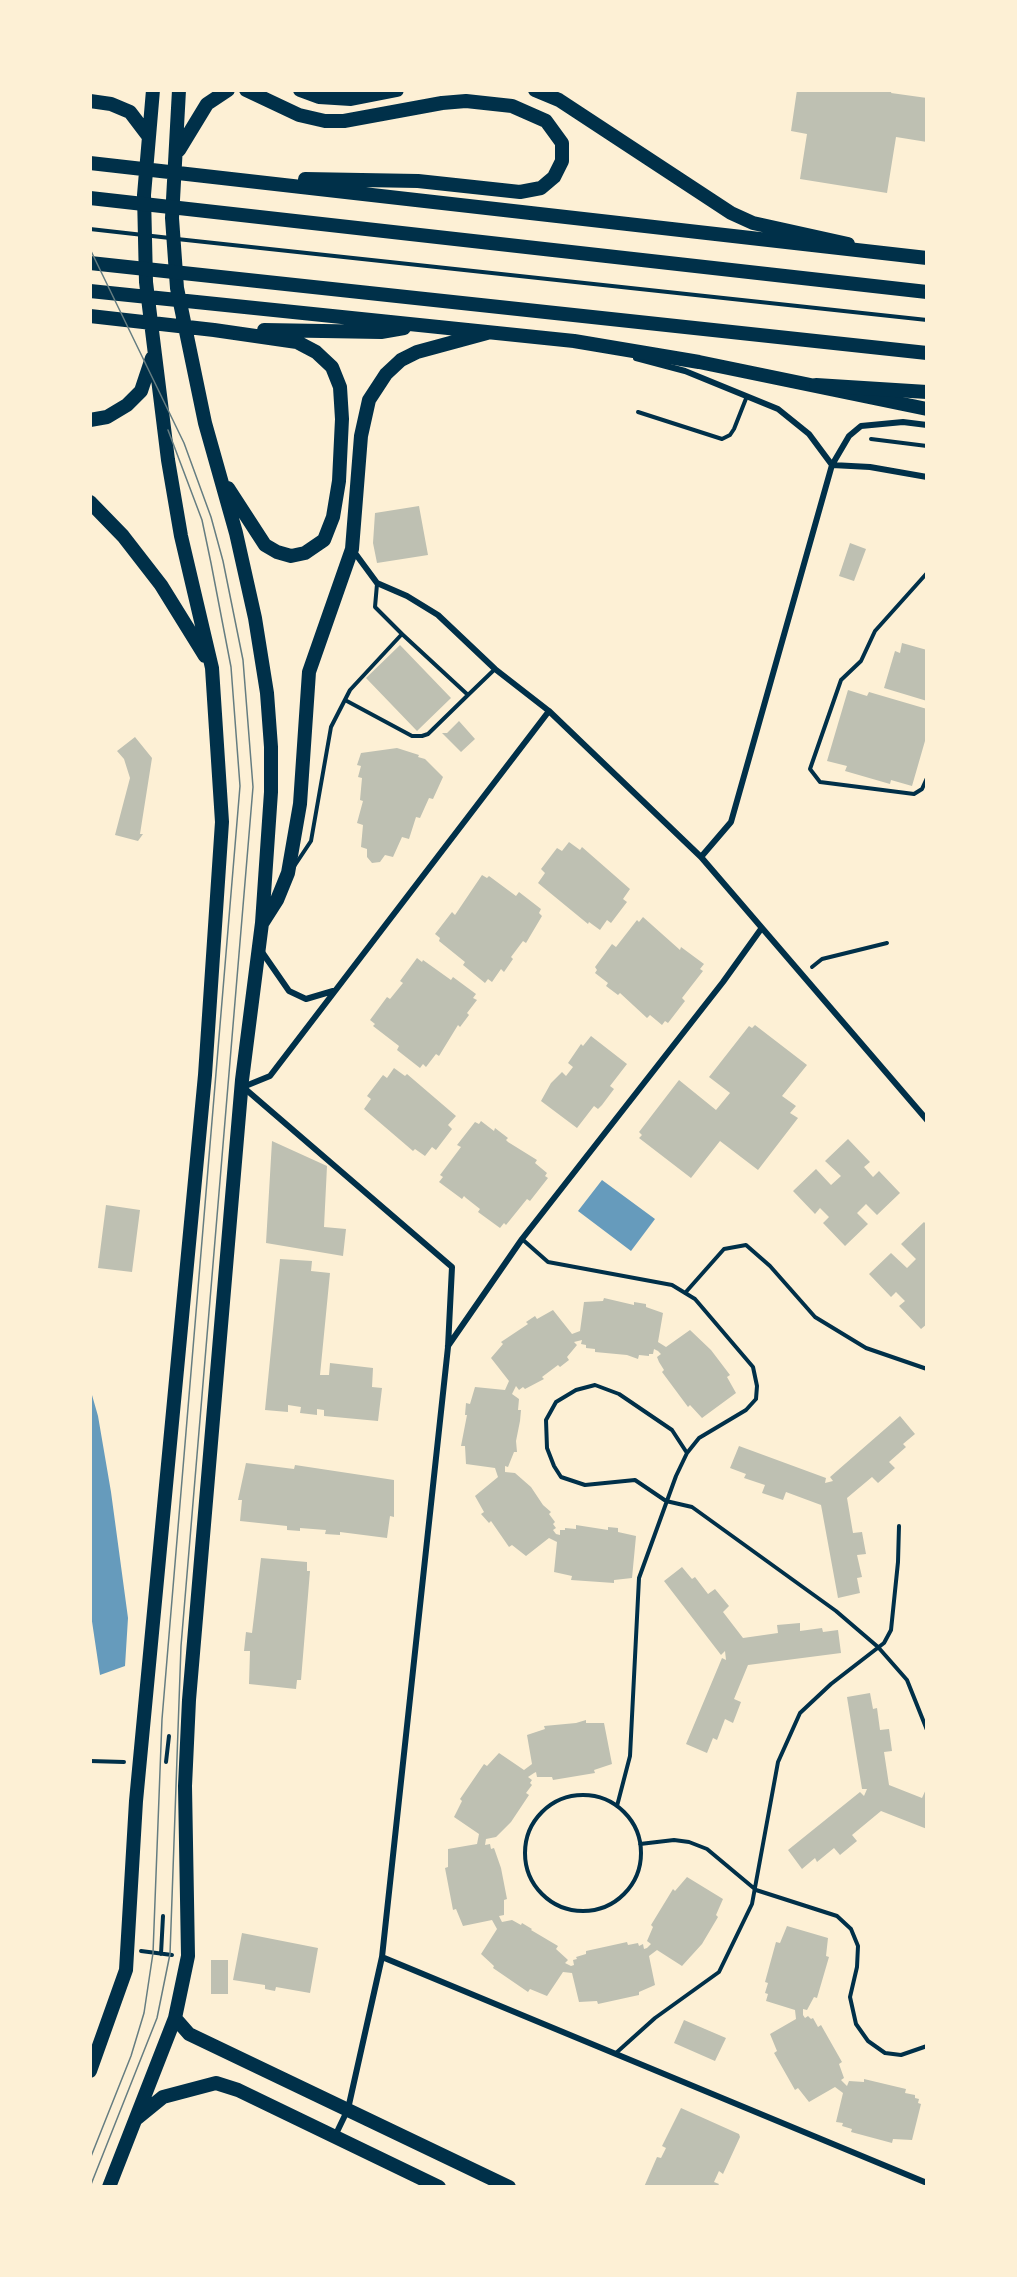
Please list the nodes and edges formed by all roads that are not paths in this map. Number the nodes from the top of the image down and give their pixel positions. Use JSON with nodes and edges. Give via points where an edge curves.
{"nodes":[{"id":1,"x":153,"y":90,"type":"edge"},
{"id":2,"x":179,"y":90,"type":"edge"},
{"id":3,"x":228,"y":90,"type":"edge"},
{"id":4,"x":246,"y":90,"type":"edge"},
{"id":5,"x":300,"y":90,"type":"edge"},
{"id":6,"x":397,"y":90,"type":"edge"},
{"id":7,"x":535,"y":90,"type":"edge"},
{"id":8,"x":90,"y":101,"type":"edge"},
{"id":9,"x":149,"y":137,"type":"junction"},
{"id":10,"x":174,"y":160,"type":"junction"},
{"id":11,"x":90,"y":163,"type":"edge"},
{"id":12,"x":254,"y":180,"type":"junction"},
{"id":13,"x":90,"y":198,"type":"edge"},
{"id":14,"x":90,"y":229,"type":"edge"},
{"id":15,"x":872,"y":252,"type":"junction"},
{"id":16,"x":927,"y":258,"type":"edge"},
{"id":17,"x":90,"y":262,"type":"edge"},
{"id":18,"x":90,"y":291,"type":"edge"},
{"id":19,"x":927,"y":292,"type":"edge"},
{"id":20,"x":90,"y":316,"type":"edge"},
{"id":21,"x":927,"y":320,"type":"edge"},
{"id":22,"x":424,"y":325,"type":"junction"},
{"id":23,"x":214,"y":330,"type":"junction"},
{"id":24,"x":494,"y":331,"type":"junction"},
{"id":25,"x":154,"y":338,"type":"junction"},
{"id":26,"x":574,"y":341,"type":"junction"},
{"id":27,"x":927,"y":353,"type":"edge"},
{"id":28,"x":816,"y":385,"type":"junction"},
{"id":29,"x":927,"y":392,"type":"edge"},
{"id":30,"x":747,"y":395,"type":"junction"},
{"id":31,"x":927,"y":409,"type":"edge"},
{"id":32,"x":638,"y":412,"type":"dead end"},
{"id":33,"x":90,"y":420,"type":"edge"},
{"id":34,"x":927,"y":425,"type":"edge"},
{"id":35,"x":832,"y":465,"type":"junction"},
{"id":36,"x":220,"y":477,"type":"junction"},
{"id":37,"x":927,"y":477,"type":"edge"},
{"id":38,"x":90,"y":502,"type":"edge"},
{"id":39,"x":352,"y":549,"type":"junction"},
{"id":40,"x":377,"y":583,"type":"junction"},
{"id":41,"x":402,"y":633,"type":"junction"},
{"id":42,"x":212,"y":668,"type":"junction"},
{"id":43,"x":495,"y":669,"type":"junction"},
{"id":44,"x":468,"y":695,"type":"junction"},
{"id":45,"x":345,"y":700,"type":"junction"},
{"id":46,"x":549,"y":711,"type":"junction"},
{"id":47,"x":701,"y":857,"type":"junction"},
{"id":48,"x":288,"y":873,"type":"junction"},
{"id":49,"x":262,"y":923,"type":"junction"},
{"id":50,"x":761,"y":929,"type":"junction"},
{"id":51,"x":259,"y":948,"type":"junction"},
{"id":52,"x":334,"y":991,"type":"junction"},
{"id":53,"x":927,"y":1120,"type":"edge"},
{"id":54,"x":522,"y":1239,"type":"junction"},
{"id":55,"x":685,"y":1293,"type":"junction"},
{"id":56,"x":448,"y":1347,"type":"junction"},
{"id":57,"x":927,"y":1369,"type":"edge"},
{"id":58,"x":687,"y":1453,"type":"junction"},
{"id":59,"x":666,"y":1500,"type":"junction"},
{"id":60,"x":899,"y":1526,"type":"dead end"},
{"id":61,"x":879,"y":1647,"type":"junction"},
{"id":62,"x":927,"y":1730,"type":"edge"},
{"id":63,"x":617,"y":1806,"type":"junction"},
{"id":64,"x":640,"y":1844,"type":"junction"},
{"id":65,"x":756,"y":1890,"type":"junction"},
{"id":66,"x":382,"y":1957,"type":"junction"},
{"id":67,"x":175,"y":2018,"type":"junction"},
{"id":68,"x":927,"y":2046,"type":"edge"},
{"id":69,"x":615,"y":2054,"type":"junction"},
{"id":70,"x":90,"y":2071,"type":"edge"},
{"id":71,"x":348,"y":2109,"type":"junction"},
{"id":72,"x":135,"y":2121,"type":"junction"},
{"id":73,"x":334,"y":2138,"type":"junction"},
{"id":74,"x":927,"y":2183,"type":"edge"},
{"id":75,"x":109,"y":2187,"type":"edge"},
{"id":76,"x":439,"y":2187,"type":"edge"},
{"id":77,"x":509,"y":2187,"type":"edge"}],
"edges":[{"from":1,"to":9,"type":"main road"},
{"from":2,"to":10,"type":"main road"},
{"from":3,"to":10,"type":"main road","via":[[207,104]]},
{"from":4,"to":12,"type":"main road","via":[[299,115],[325,121],[344,122],[466,101],[512,106],[546,121],[562,143],[562,161],[554,177],[541,188],[520,192],[418,181]]},
{"from":5,"to":6,"type":"main road","via":[[319,97],[351,99]]},
{"from":7,"to":15,"type":"main road","via":[[559,100],[742,218]]},
{"from":8,"to":9,"type":"main road","via":[[130,112]]},
{"from":9,"to":25,"type":"main road","via":[[144,195],[146,271]]},
{"from":10,"to":36,"type":"main road","via":[[172,218],[177,288]]},
{"from":11,"to":12,"type":"main road"},
{"from":12,"to":15,"type":"main road"},
{"from":13,"to":19,"type":"main road"},
{"from":14,"to":21,"type":"lane"},
{"from":15,"to":16,"type":"main road"},
{"from":17,"to":27,"type":"main road"},
{"from":18,"to":22,"type":"main road"},
{"from":20,"to":23,"type":"main road"},
{"from":22,"to":23,"type":"main road","via":[[381,332]]},
{"from":22,"to":24,"type":"main road"},
{"from":23,"to":36,"type":"main road","via":[[297,342],[316,352],[332,368],[340,387],[342,418],[333,517],[324,540],[305,553],[291,556],[265,545]]},
{"from":24,"to":26,"type":"main road"},
{"from":24,"to":39,"type":"main road","via":[[417,352],[401,360],[378,384],[364,417]]},
{"from":25,"to":33,"type":"main road","via":[[150,368],[141,391],[128,405],[107,417]]},
{"from":25,"to":42,"type":"main road","via":[[181,536]]},
{"from":26,"to":28,"type":"main road"},
{"from":26,"to":30,"type":"street","via":[[685,371]]},
{"from":28,"to":29,"type":"main road"},
{"from":28,"to":31,"type":"main road"},
{"from":30,"to":32,"type":"lane","via":[[734,429],[722,439]]},
{"from":30,"to":35,"type":"street","via":[[778,409],[802,428]]},
{"from":34,"to":35,"type":"street","via":[[903,422],[861,426],[849,436]]},
{"from":35,"to":37,"type":"street","via":[[870,466]]},
{"from":35,"to":47,"type":"street","via":[[731,822]]},
{"from":36,"to":49,"type":"main road","via":[[250,588],[267,693],[271,792]]},
{"from":38,"to":42,"type":"main road","via":[[161,585]]},
{"from":39,"to":40,"type":"street"},
{"from":39,"to":48,"type":"main road","via":[[309,672],[300,804]]},
{"from":40,"to":41,"type":"lane","via":[[375,607]]},
{"from":40,"to":43,"type":"street","via":[[438,615]]},
{"from":41,"to":44,"type":"lane"},
{"from":41,"to":45,"type":"lane"},
{"from":42,"to":70,"type":"main road","via":[[222,822],[205,1075],[140,1762],[126,1970]]},
{"from":43,"to":44,"type":"lane"},
{"from":43,"to":46,"type":"street"},
{"from":44,"to":45,"type":"lane","via":[[422,736],[412,736]]},
{"from":45,"to":48,"type":"lane","via":[[331,727],[311,841]]},
{"from":46,"to":47,"type":"street"},
{"from":46,"to":52,"type":"street"},
{"from":47,"to":50,"type":"street"},
{"from":48,"to":49,"type":"main road"},
{"from":49,"to":51,"type":"main road"},
{"from":50,"to":53,"type":"street"},
{"from":50,"to":54,"type":"street"},
{"from":51,"to":52,"type":"street","via":[[289,991],[306,999]]},
{"from":51,"to":67,"type":"main road","via":[[242,1090],[189,1700],[185,1786],[188,1956]]},
{"from":52,"to":56,"type":"street","via":[[270,1076],[243,1087],[452,1267]]},
{"from":54,"to":55,"type":"lane","via":[[548,1262],[672,1285]]},
{"from":54,"to":56,"type":"street"},
{"from":55,"to":57,"type":"lane","via":[[724,1249],[746,1245],[815,1317],[866,1348]]},
{"from":55,"to":58,"type":"lane","via":[[735,1342],[753,1367],[757,1386],[756,1399],[746,1410],[708,1431]]},
{"from":56,"to":66,"type":"street"},
{"from":58,"to":59,"type":"lane"},
{"from":58,"to":59,"type":"lane","via":[[672,1430],[619,1394],[595,1385],[576,1390],[556,1402],[546,1420],[548,1448],[561,1477],[585,1485],[635,1480]]},
{"from":59,"to":61,"type":"lane","via":[[692,1507],[836,1611]]},
{"from":59,"to":63,"type":"lane","via":[[639,1578],[630,1756]]},
{"from":60,"to":61,"type":"lane","via":[[891,1630]]},
{"from":61,"to":62,"type":"lane","via":[[907,1680]]},
{"from":61,"to":65,"type":"lane","via":[[800,1713],[778,1762]]},
{"from":63,"to":64,"type":"lane","via":[[630,1819]]},
{"from":63,"to":64,"type":"lane","via":[[600,1797],[582,1795],[547,1807],[527,1837],[525,1856],[538,1890],[553,1903],[572,1910],[592,1910],[610,1904],[626,1892],[636,1875]]},
{"from":64,"to":65,"type":"lane","via":[[674,1840],[706,1849]]},
{"from":65,"to":68,"type":"lane","via":[[837,1916],[851,1929],[858,1946],[850,1997],[856,2024],[868,2041],[885,2053],[901,2055]]},
{"from":65,"to":69,"type":"lane","via":[[718,1972],[655,2018]]},
{"from":66,"to":69,"type":"street"},
{"from":66,"to":71,"type":"street"},
{"from":67,"to":71,"type":"main road","via":[[189,2034]]},
{"from":67,"to":72,"type":"main road"},
{"from":69,"to":74,"type":"street"},
{"from":71,"to":73,"type":"street"},
{"from":71,"to":77,"type":"main road"},
{"from":72,"to":73,"type":"main road","via":[[163,2097],[216,2083]]},
{"from":72,"to":75,"type":"main road"},
{"from":73,"to":76,"type":"main road"}]}
